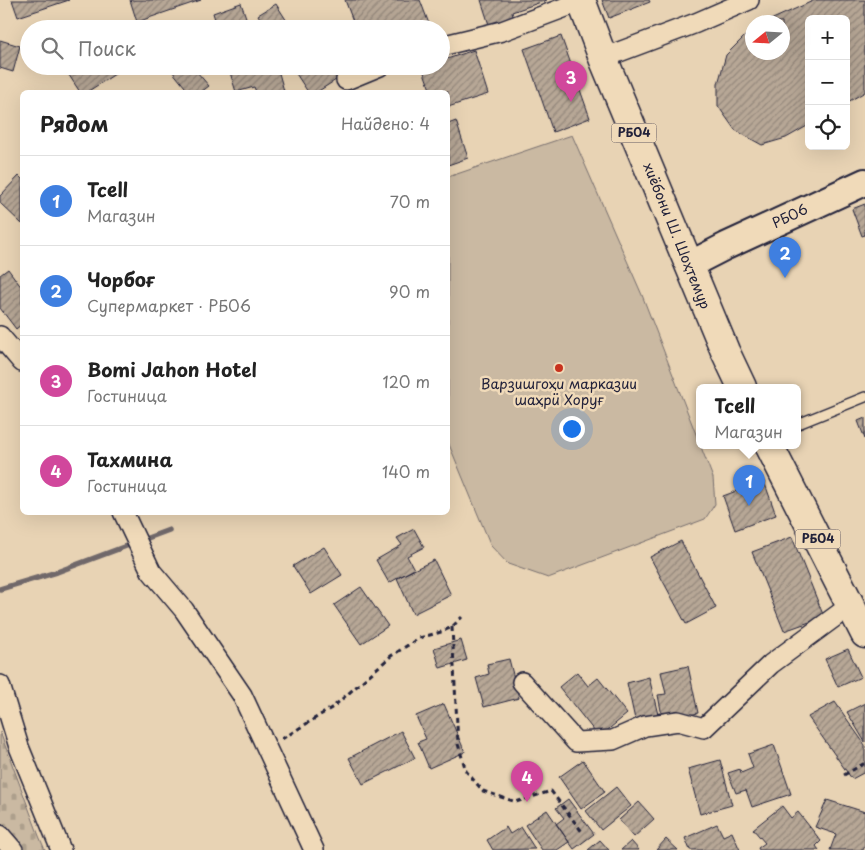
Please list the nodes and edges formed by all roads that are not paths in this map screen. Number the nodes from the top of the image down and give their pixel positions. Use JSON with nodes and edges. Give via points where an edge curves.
{"nodes":[{"id":1,"x":749,"y":0,"type":"edge"},
{"id":2,"x":581,"y":1,"type":"edge"},
{"id":3,"x":450,"y":44,"type":"edge"},
{"id":4,"x":603,"y":58,"type":"junction"},
{"id":5,"x":358,"y":75,"type":"edge"},
{"id":6,"x":346,"y":80,"type":"dead end"},
{"id":7,"x":865,"y":182,"type":"edge"},
{"id":8,"x":689,"y":265,"type":"junction"},
{"id":9,"x":0,"y":336,"type":"edge"},
{"id":10,"x":20,"y":360,"type":"edge"},
{"id":11,"x":741,"y":384,"type":"edge"},
{"id":12,"x":865,"y":397,"type":"edge"},
{"id":13,"x":801,"y":423,"type":"edge"},
{"id":14,"x":771,"y":449,"type":"edge"},
{"id":15,"x":124,"y":515,"type":"edge"},
{"id":16,"x":851,"y":605,"type":"junction"},
{"id":17,"x":865,"y":634,"type":"edge"},
{"id":18,"x":522,"y":682,"type":"dead end"},
{"id":19,"x":0,"y":685,"type":"edge"},
{"id":20,"x":0,"y":835,"type":"edge"},
{"id":21,"x":13,"y":850,"type":"edge"},
{"id":22,"x":61,"y":850,"type":"edge"},
{"id":23,"x":314,"y":850,"type":"edge"}],
"edges":[{"from":1,"to":4,"type":"street"},
{"from":2,"to":3,"type":"street","via":[[502,31]]},
{"from":2,"to":4,"type":"main road","name":"хиёбони Ш. Шоҳтемур","number":"РБ04"},
{"from":4,"to":8,"type":"main road","name":"хиёбони Ш. Шоҳтемур","number":"РБ04"},
{"from":5,"to":6,"type":"street"},
{"from":7,"to":8,"type":"main road","name":"РБ06","number":"РБ06"},
{"from":8,"to":11,"type":"main road","name":"хиёбони Ш. Шоҳтемур","number":"РБ04"},
{"from":9,"to":10,"type":"street"},
{"from":12,"to":13,"type":"lane"},
{"from":14,"to":16,"type":"main road","number":"РБ04"},
{"from":15,"to":23,"type":"street","via":[[151,571],[184,610],[242,695]]},
{"from":16,"to":17,"type":"main road","number":"РБ04"},
{"from":16,"to":18,"type":"street","via":[[771,664],[704,728],[678,721],[645,726],[613,740],[576,742]]},
{"from":19,"to":22,"type":"street","via":[[19,747]]},
{"from":20,"to":21,"type":"street"}]}
